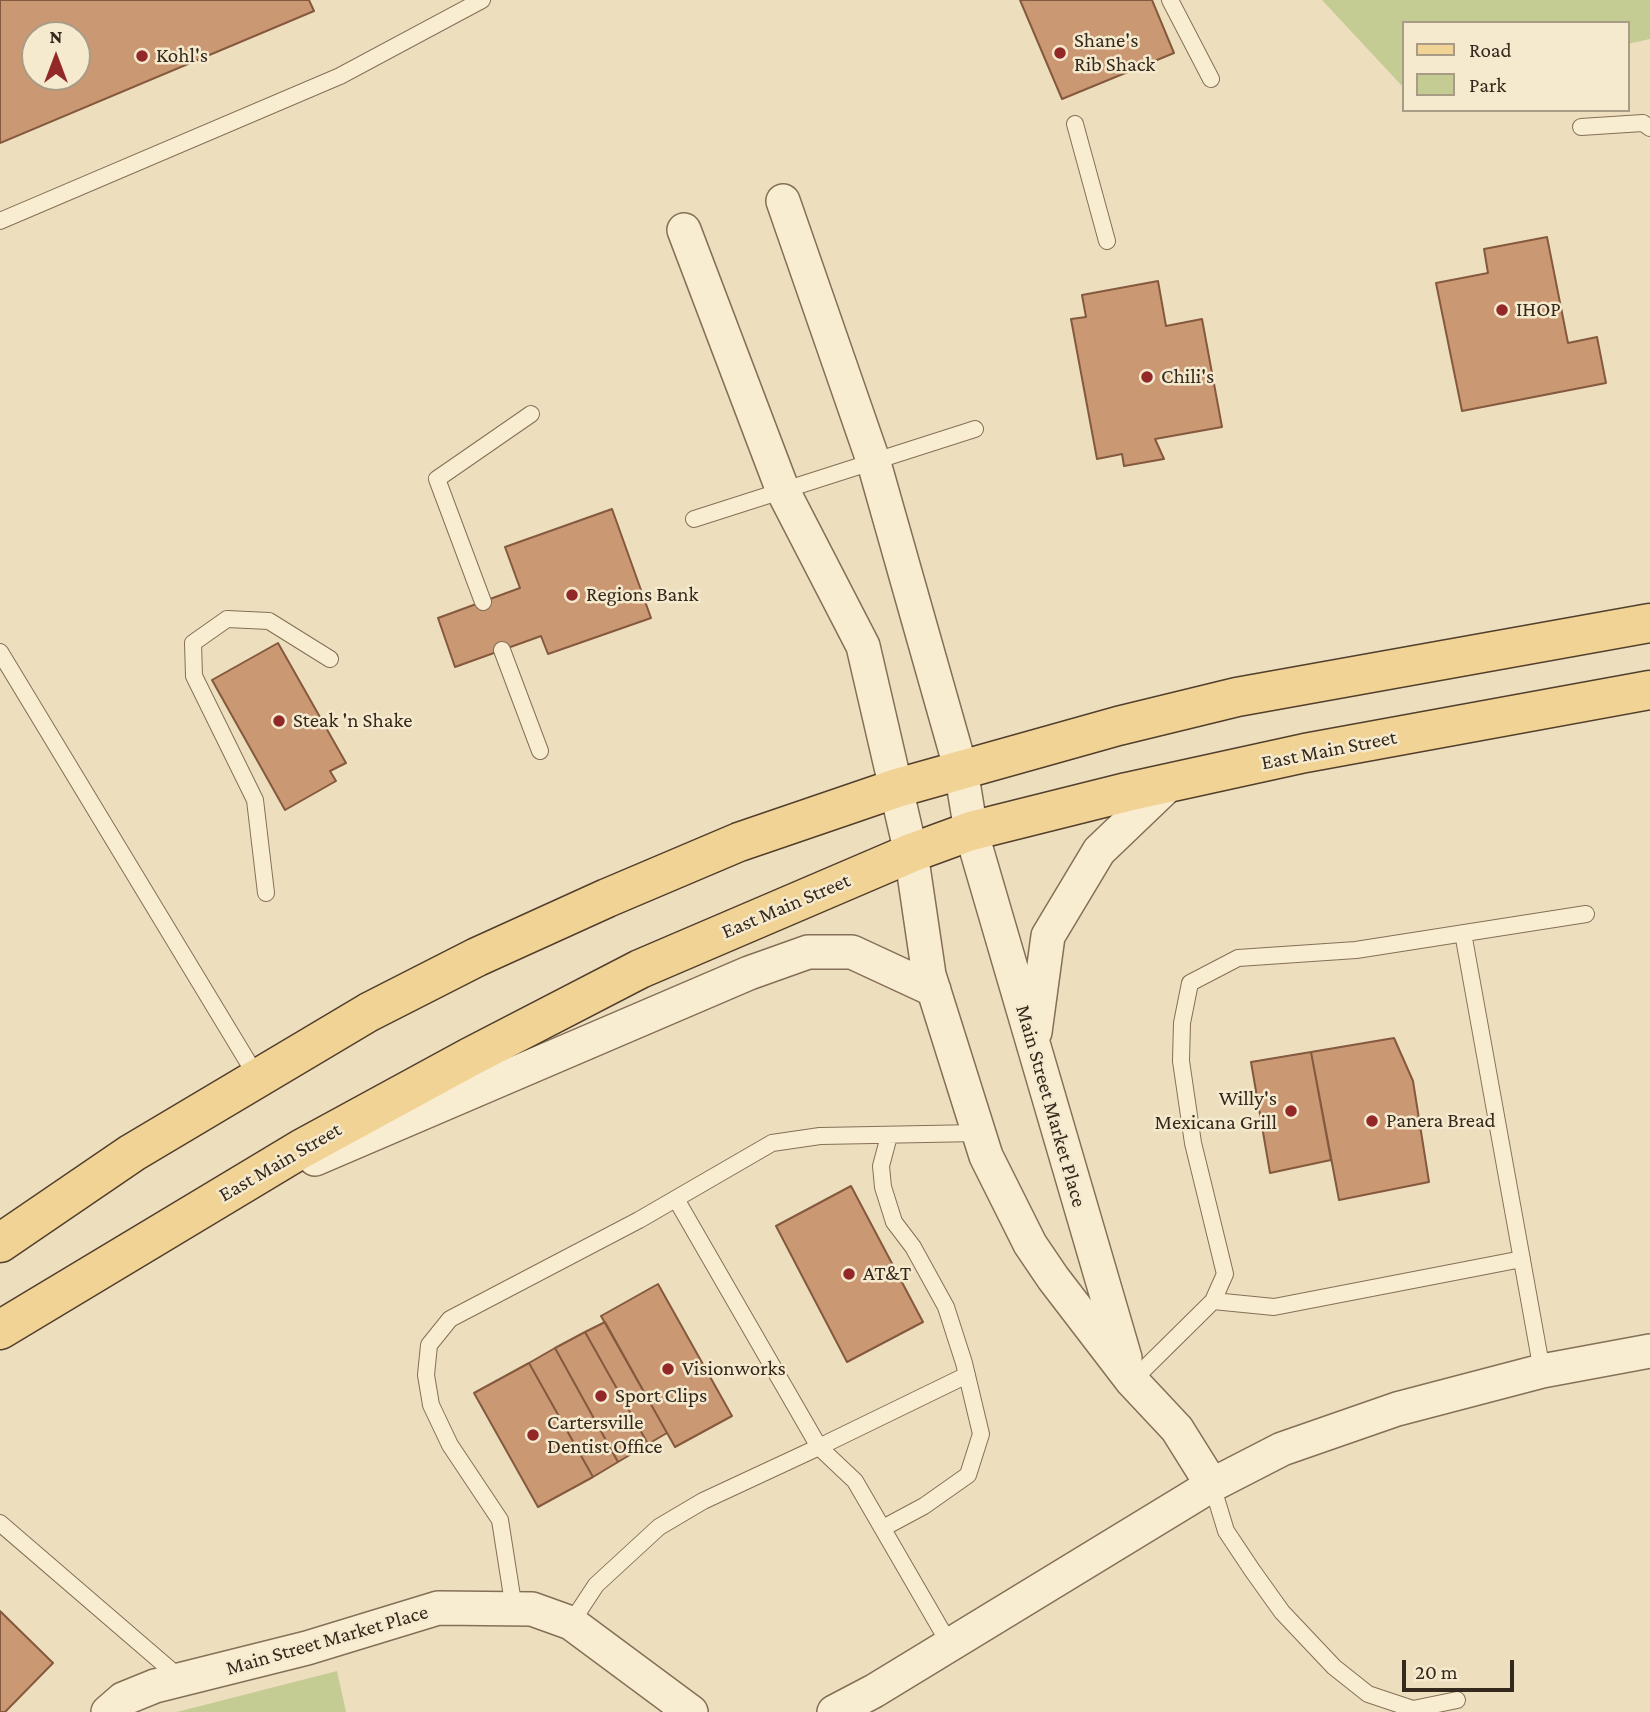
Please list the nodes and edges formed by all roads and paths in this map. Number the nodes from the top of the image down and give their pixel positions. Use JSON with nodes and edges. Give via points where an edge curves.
{"nodes":[{"id":1,"x":482,"y":0,"type":"edge"},
{"id":2,"x":1170,"y":0,"type":"edge"},
{"id":3,"x":1211,"y":79,"type":"dead end"},
{"id":4,"x":1075,"y":124,"type":"dead end"},
{"id":5,"x":1581,"y":127,"type":"dead end"},
{"id":6,"x":1650,"y":128,"type":"edge"},
{"id":7,"x":783,"y":201,"type":"dead end"},
{"id":8,"x":0,"y":220,"type":"edge"},
{"id":9,"x":684,"y":230,"type":"dead end"},
{"id":10,"x":1107,"y":241,"type":"dead end"},
{"id":11,"x":531,"y":414,"type":"dead end"},
{"id":12,"x":975,"y":429,"type":"dead end"},
{"id":13,"x":874,"y":463,"type":"junction"},
{"id":14,"x":783,"y":491,"type":"junction"},
{"id":15,"x":694,"y":519,"type":"dead end"},
{"id":16,"x":483,"y":602,"type":"dead end"},
{"id":17,"x":1650,"y":622,"type":"edge"},
{"id":18,"x":502,"y":650,"type":"dead end"},
{"id":19,"x":0,"y":652,"type":"edge"},
{"id":20,"x":330,"y":659,"type":"dead end"},
{"id":21,"x":1650,"y":690,"type":"edge"},
{"id":22,"x":540,"y":751,"type":"dead end"},
{"id":23,"x":961,"y":769,"type":"junction"},
{"id":24,"x":1170,"y":783,"type":"junction"},
{"id":25,"x":897,"y":788,"type":"junction"},
{"id":26,"x":971,"y":831,"type":"junction"},
{"id":27,"x":911,"y":853,"type":"junction"},
{"id":28,"x":266,"y":893,"type":"dead end"},
{"id":29,"x":1586,"y":914,"type":"dead end"},
{"id":30,"x":1462,"y":933,"type":"junction"},
{"id":31,"x":934,"y":990,"type":"junction"},
{"id":32,"x":1034,"y":1045,"type":"junction"},
{"id":33,"x":257,"y":1077,"type":"junction"},
{"id":34,"x":979,"y":1133,"type":"junction"},
{"id":35,"x":889,"y":1136,"type":"junction"},
{"id":36,"x":301,"y":1149,"type":"junction"},
{"id":37,"x":676,"y":1199,"type":"junction"},
{"id":38,"x":0,"y":1243,"type":"edge"},
{"id":39,"x":1522,"y":1259,"type":"junction"},
{"id":40,"x":1213,"y":1301,"type":"junction"},
{"id":41,"x":0,"y":1330,"type":"edge"},
{"id":42,"x":1650,"y":1351,"type":"edge"},
{"id":43,"x":1542,"y":1371,"type":"junction"},
{"id":44,"x":967,"y":1375,"type":"junction"},
{"id":45,"x":1132,"y":1381,"type":"junction"},
{"id":46,"x":819,"y":1447,"type":"junction"},
{"id":47,"x":1212,"y":1485,"type":"junction"},
{"id":48,"x":0,"y":1523,"type":"edge"},
{"id":49,"x":883,"y":1528,"type":"junction"},
{"id":50,"x":514,"y":1609,"type":"junction"},
{"id":51,"x":571,"y":1623,"type":"junction"},
{"id":52,"x":950,"y":1645,"type":"junction"},
{"id":53,"x":182,"y":1680,"type":"junction"},
{"id":54,"x":1457,"y":1700,"type":"dead end"},
{"id":55,"x":108,"y":1712,"type":"edge"},
{"id":56,"x":691,"y":1712,"type":"edge"},
{"id":57,"x":834,"y":1712,"type":"edge"}],
"edges":[{"from":1,"to":8,"type":"lane","via":[[340,76]]},
{"from":2,"to":3,"type":"lane"},
{"from":4,"to":10,"type":"lane"},
{"from":5,"to":6,"type":"lane","via":[[1643,123]]},
{"from":7,"to":13,"type":"street","name":"Main Street Market Place"},
{"from":9,"to":14,"type":"street","name":"Main Street Market Place"},
{"from":11,"to":16,"type":"lane","via":[[437,479]]},
{"from":12,"to":13,"type":"lane"},
{"from":13,"to":14,"type":"lane"},
{"from":13,"to":23,"type":"street","name":"Main Street Market Place"},
{"from":14,"to":15,"type":"lane"},
{"from":14,"to":25,"type":"street","name":"Main Street Market Place","via":[[863,646]]},
{"from":17,"to":23,"type":"main road","via":[[1237,697]]},
{"from":18,"to":22,"type":"lane"},
{"from":19,"to":33,"type":"lane"},
{"from":20,"to":28,"type":"lane","via":[[269,621],[227,619],[192,643],[194,676],[255,800]]},
{"from":21,"to":24,"type":"main road","name":"East Main Street","via":[[1305,753]]},
{"from":23,"to":25,"type":"main road"},
{"from":23,"to":26,"type":"street","name":"Main Street Market Place"},
{"from":24,"to":26,"type":"main road","name":"East Main Street"},
{"from":24,"to":32,"type":"street","via":[[1099,851],[1048,936]]},
{"from":25,"to":27,"type":"street","name":"Main Street Market Place"},
{"from":25,"to":33,"type":"main road","via":[[739,842],[607,898],[381,1006]]},
{"from":26,"to":27,"type":"main road","name":"East Main Street"},
{"from":26,"to":32,"type":"street","name":"Main Street Market Place"},
{"from":27,"to":31,"type":"street","name":"Main Street Market Place"},
{"from":27,"to":36,"type":"main road","name":"East Main Street","via":[[640,968]]},
{"from":29,"to":30,"type":"lane"},
{"from":30,"to":39,"type":"lane"},
{"from":30,"to":40,"type":"lane","via":[[1356,950],[1238,958],[1190,983],[1181,1060],[1193,1143],[1225,1275]]},
{"from":31,"to":34,"type":"street","name":"Main Street Market Place"},
{"from":31,"to":36,"type":"street","via":[[852,952],[808,952],[312,1160]]},
{"from":32,"to":45,"type":"street","name":"Main Street Market Place"},
{"from":33,"to":38,"type":"main road","via":[[132,1153]]},
{"from":34,"to":35,"type":"lane"},
{"from":34,"to":45,"type":"street","name":"Main Street Market Place","via":[[1030,1244]]},
{"from":35,"to":37,"type":"lane","via":[[820,1136],[772,1143]]},
{"from":35,"to":44,"type":"lane","via":[[881,1166],[894,1222],[946,1307]]},
{"from":36,"to":41,"type":"main road","name":"East Main Street"},
{"from":37,"to":46,"type":"lane"},
{"from":37,"to":50,"type":"lane","via":[[450,1319],[429,1345],[426,1375],[431,1405],[450,1445],[500,1520]]},
{"from":39,"to":40,"type":"lane","via":[[1274,1307]]},
{"from":39,"to":43,"type":"lane"},
{"from":40,"to":45,"type":"lane"},
{"from":42,"to":43,"type":"street"},
{"from":43,"to":47,"type":"street","via":[[1397,1409],[1282,1449]]},
{"from":44,"to":46,"type":"lane"},
{"from":44,"to":49,"type":"lane","via":[[981,1434],[968,1475]]},
{"from":45,"to":47,"type":"street","name":"Main Street Market Place","via":[[1177,1429]]},
{"from":46,"to":49,"type":"lane","via":[[855,1481]]},
{"from":46,"to":51,"type":"lane","via":[[659,1527],[596,1586]]},
{"from":47,"to":52,"type":"street"},
{"from":47,"to":54,"type":"lane","name":"Main Street Market Place","via":[[1226,1531],[1252,1570],[1282,1612],[1334,1667],[1368,1694],[1413,1709]]},
{"from":48,"to":53,"type":"lane"},
{"from":49,"to":52,"type":"lane"},
{"from":50,"to":51,"type":"street","name":"Main Street Market Place","via":[[532,1609]]},
{"from":50,"to":53,"type":"street","name":"Main Street Market Place","via":[[438,1608]]},
{"from":51,"to":56,"type":"street","name":"Main Street Market Place"},
{"from":52,"to":57,"type":"street"},
{"from":53,"to":55,"type":"street","name":"Main Street Market Place","via":[[123,1699]]}]}
